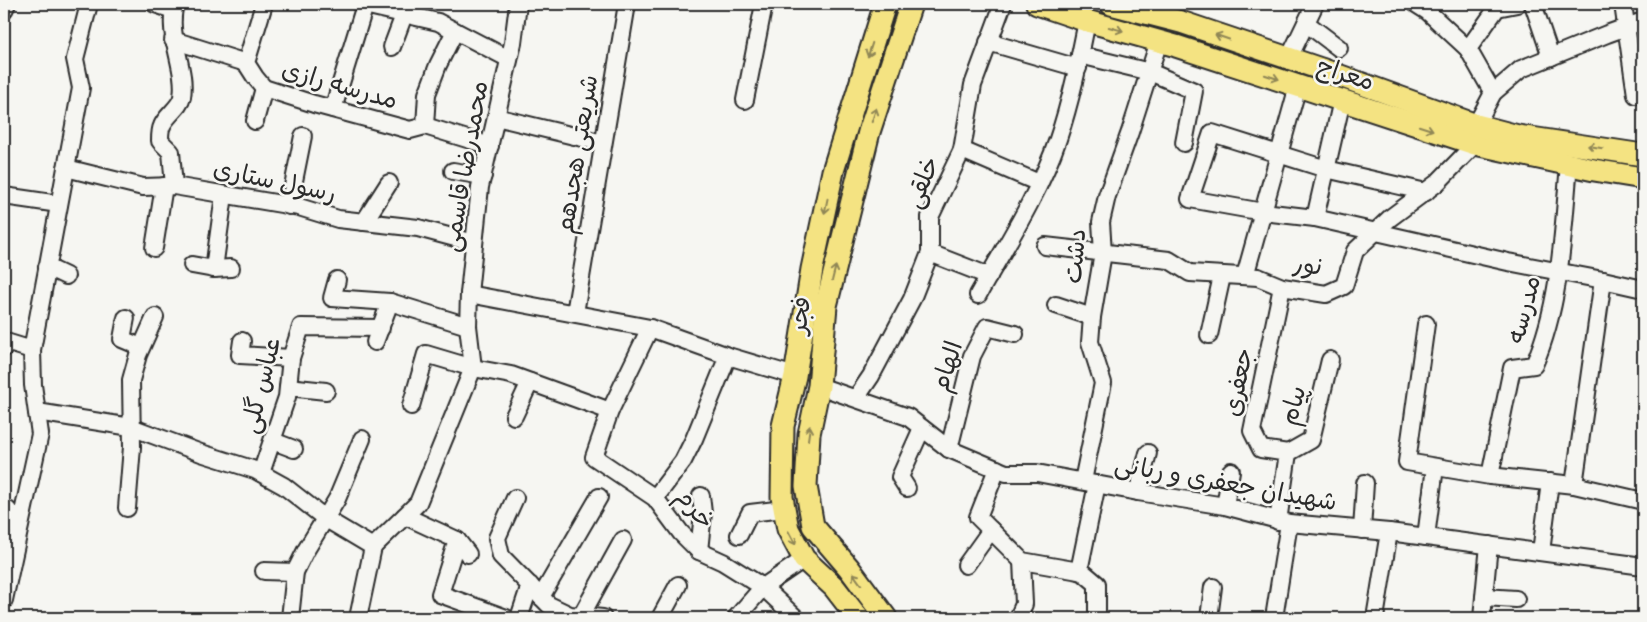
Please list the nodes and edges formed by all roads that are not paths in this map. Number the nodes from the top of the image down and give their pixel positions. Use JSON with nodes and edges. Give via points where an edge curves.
{"nodes":[{"id":1,"x":6,"y":4,"type":"edge"},
{"id":2,"x":89,"y":4,"type":"edge"},
{"id":3,"x":155,"y":4,"type":"edge"},
{"id":4,"x":264,"y":4,"type":"edge"},
{"id":5,"x":363,"y":4,"type":"edge"},
{"id":6,"x":518,"y":4,"type":"edge"},
{"id":7,"x":627,"y":4,"type":"edge"},
{"id":8,"x":764,"y":4,"type":"edge"},
{"id":9,"x":885,"y":4,"type":"edge"},
{"id":10,"x":1003,"y":4,"type":"edge"},
{"id":11,"x":1037,"y":4,"type":"edge"},
{"id":12,"x":1112,"y":4,"type":"edge"},
{"id":13,"x":1315,"y":4,"type":"edge"},
{"id":14,"x":1416,"y":4,"type":"edge"},
{"id":15,"x":1517,"y":4,"type":"edge"},
{"id":16,"x":1533,"y":4,"type":"edge"},
{"id":17,"x":1623,"y":4,"type":"edge"},
{"id":18,"x":912,"y":6,"type":"edge"},
{"id":19,"x":1144,"y":6,"type":"edge"},
{"id":20,"x":174,"y":7,"type":"edge"},
{"id":21,"x":4,"y":10,"type":"edge"},
{"id":22,"x":404,"y":15,"type":"junction"},
{"id":23,"x":1087,"y":21,"type":"junction"},
{"id":24,"x":1643,"y":21,"type":"edge"},
{"id":25,"x":1306,"y":23,"type":"junction"},
{"id":26,"x":1626,"y":27,"type":"junction"},
{"id":27,"x":455,"y":31,"type":"junction"},
{"id":28,"x":173,"y":40,"type":"junction"},
{"id":29,"x":1159,"y":41,"type":"junction"},
{"id":30,"x":988,"y":42,"type":"junction"},
{"id":31,"x":392,"y":47,"type":"dead end"},
{"id":32,"x":1339,"y":48,"type":"dead end"},
{"id":33,"x":1468,"y":49,"type":"junction"},
{"id":34,"x":1551,"y":57,"type":"junction"},
{"id":35,"x":1289,"y":58,"type":"junction"},
{"id":36,"x":509,"y":60,"type":"junction"},
{"id":37,"x":1079,"y":62,"type":"junction"},
{"id":38,"x":246,"y":63,"type":"junction"},
{"id":39,"x":1150,"y":72,"type":"junction"},
{"id":40,"x":1298,"y":86,"type":"junction"},
{"id":41,"x":264,"y":88,"type":"junction"},
{"id":42,"x":1493,"y":93,"type":"junction"},
{"id":43,"x":1636,"y":95,"type":"dead end"},
{"id":44,"x":745,"y":100,"type":"dead end"},
{"id":45,"x":1342,"y":100,"type":"junction"},
{"id":46,"x":333,"y":109,"type":"junction"},
{"id":47,"x":496,"y":117,"type":"junction"},
{"id":48,"x":255,"y":121,"type":"dead end"},
{"id":49,"x":425,"y":126,"type":"junction"},
{"id":50,"x":1476,"y":135,"type":"junction"},
{"id":51,"x":303,"y":136,"type":"dead end"},
{"id":52,"x":603,"y":143,"type":"junction"},
{"id":53,"x":1184,"y":143,"type":"dead end"},
{"id":54,"x":490,"y":146,"type":"junction"},
{"id":55,"x":962,"y":150,"type":"junction"},
{"id":56,"x":150,"y":151,"type":"dead end"},
{"id":57,"x":172,"y":152,"type":"junction"},
{"id":58,"x":1633,"y":153,"type":"edge"},
{"id":59,"x":1279,"y":154,"type":"junction"},
{"id":60,"x":1569,"y":164,"type":"junction"},
{"id":61,"x":66,"y":168,"type":"junction"},
{"id":62,"x":1326,"y":169,"type":"junction"},
{"id":63,"x":453,"y":172,"type":"dead end"},
{"id":64,"x":1618,"y":174,"type":"junction"},
{"id":65,"x":483,"y":176,"type":"junction"},
{"id":66,"x":1643,"y":178,"type":"edge"},
{"id":67,"x":1039,"y":182,"type":"junction"},
{"id":68,"x":389,"y":183,"type":"dead end"},
{"id":69,"x":169,"y":186,"type":"junction"},
{"id":70,"x":1426,"y":192,"type":"junction"},
{"id":71,"x":224,"y":195,"type":"junction"},
{"id":72,"x":4,"y":196,"type":"edge"},
{"id":73,"x":59,"y":204,"type":"junction"},
{"id":74,"x":289,"y":206,"type":"junction"},
{"id":75,"x":1263,"y":212,"type":"junction"},
{"id":76,"x":1315,"y":218,"type":"junction"},
{"id":77,"x":364,"y":222,"type":"junction"},
{"id":78,"x":1375,"y":232,"type":"junction"},
{"id":79,"x":474,"y":243,"type":"junction"},
{"id":80,"x":1045,"y":246,"type":"dead end"},
{"id":81,"x":154,"y":248,"type":"dead end"},
{"id":82,"x":930,"y":253,"type":"junction"},
{"id":83,"x":1103,"y":253,"type":"junction"},
{"id":84,"x":192,"y":266,"type":"dead end"},
{"id":85,"x":47,"y":268,"type":"junction"},
{"id":86,"x":214,"y":268,"type":"junction"},
{"id":87,"x":231,"y":268,"type":"dead end"},
{"id":88,"x":1559,"y":272,"type":"junction"},
{"id":89,"x":66,"y":276,"type":"dead end"},
{"id":90,"x":989,"y":276,"type":"junction"},
{"id":91,"x":1222,"y":276,"type":"junction"},
{"id":92,"x":1245,"y":276,"type":"junction"},
{"id":93,"x":337,"y":280,"type":"dead end"},
{"id":94,"x":1604,"y":280,"type":"junction"},
{"id":95,"x":1282,"y":287,"type":"junction"},
{"id":96,"x":1643,"y":289,"type":"edge"},
{"id":97,"x":469,"y":294,"type":"junction"},
{"id":98,"x":978,"y":295,"type":"dead end"},
{"id":99,"x":390,"y":302,"type":"junction"},
{"id":100,"x":1056,"y":305,"type":"dead end"},
{"id":101,"x":575,"y":313,"type":"junction"},
{"id":102,"x":155,"y":316,"type":"dead end"},
{"id":103,"x":1092,"y":317,"type":"junction"},
{"id":104,"x":126,"y":318,"type":"dead end"},
{"id":105,"x":1426,"y":324,"type":"dead end"},
{"id":106,"x":468,"y":326,"type":"junction"},
{"id":107,"x":650,"y":328,"type":"junction"},
{"id":108,"x":1015,"y":334,"type":"dead end"},
{"id":109,"x":1209,"y":335,"type":"dead end"},
{"id":110,"x":242,"y":341,"type":"dead end"},
{"id":111,"x":141,"y":347,"type":"junction"},
{"id":112,"x":4,"y":348,"type":"edge"},
{"id":113,"x":32,"y":350,"type":"junction"},
{"id":114,"x":728,"y":356,"type":"junction"},
{"id":115,"x":291,"y":358,"type":"junction"},
{"id":116,"x":1330,"y":360,"type":"dead end"},
{"id":117,"x":473,"y":368,"type":"junction"},
{"id":118,"x":795,"y":376,"type":"junction"},
{"id":119,"x":530,"y":382,"type":"junction"},
{"id":120,"x":819,"y":386,"type":"junction"},
{"id":121,"x":288,"y":387,"type":"junction"},
{"id":122,"x":326,"y":391,"type":"dead end"},
{"id":123,"x":856,"y":398,"type":"junction"},
{"id":124,"x":411,"y":406,"type":"dead end"},
{"id":125,"x":610,"y":411,"type":"junction"},
{"id":126,"x":37,"y":412,"type":"junction"},
{"id":127,"x":514,"y":416,"type":"dead end"},
{"id":128,"x":131,"y":427,"type":"junction"},
{"id":129,"x":922,"y":428,"type":"junction"},
{"id":130,"x":362,"y":439,"type":"dead end"},
{"id":131,"x":273,"y":441,"type":"junction"},
{"id":132,"x":294,"y":449,"type":"dead end"},
{"id":133,"x":948,"y":449,"type":"junction"},
{"id":134,"x":1148,"y":453,"type":"dead end"},
{"id":135,"x":1288,"y":453,"type":"junction"},
{"id":136,"x":1435,"y":467,"type":"junction"},
{"id":137,"x":997,"y":469,"type":"junction"},
{"id":138,"x":1231,"y":471,"type":"dead end"},
{"id":139,"x":261,"y":473,"type":"junction"},
{"id":140,"x":1490,"y":476,"type":"junction"},
{"id":141,"x":1550,"y":482,"type":"junction"},
{"id":142,"x":1090,"y":483,"type":"junction"},
{"id":143,"x":1365,"y":483,"type":"dead end"},
{"id":144,"x":1574,"y":485,"type":"junction"},
{"id":145,"x":907,"y":488,"type":"dead end"},
{"id":146,"x":1138,"y":492,"type":"junction"},
{"id":147,"x":701,"y":496,"type":"dead end"},
{"id":148,"x":600,"y":497,"type":"dead end"},
{"id":149,"x":515,"y":498,"type":"dead end"},
{"id":150,"x":655,"y":498,"type":"junction"},
{"id":151,"x":1643,"y":501,"type":"edge"},
{"id":152,"x":1226,"y":506,"type":"junction"},
{"id":153,"x":127,"y":508,"type":"dead end"},
{"id":154,"x":784,"y":509,"type":"junction"},
{"id":155,"x":8,"y":510,"type":"dead end"},
{"id":156,"x":405,"y":516,"type":"junction"},
{"id":157,"x":326,"y":520,"type":"junction"},
{"id":158,"x":1283,"y":522,"type":"junction"},
{"id":159,"x":991,"y":530,"type":"junction"},
{"id":160,"x":1362,"y":530,"type":"junction"},
{"id":161,"x":8,"y":531,"type":"edge"},
{"id":162,"x":1389,"y":532,"type":"junction"},
{"id":163,"x":739,"y":535,"type":"dead end"},
{"id":164,"x":1426,"y":537,"type":"junction"},
{"id":165,"x":457,"y":540,"type":"junction"},
{"id":166,"x":623,"y":540,"type":"dead end"},
{"id":167,"x":1489,"y":546,"type":"junction"},
{"id":168,"x":373,"y":547,"type":"junction"},
{"id":169,"x":699,"y":550,"type":"junction"},
{"id":170,"x":1541,"y":552,"type":"junction"},
{"id":171,"x":468,"y":554,"type":"dead end"},
{"id":172,"x":804,"y":559,"type":"junction"},
{"id":173,"x":1022,"y":561,"type":"junction"},
{"id":174,"x":966,"y":565,"type":"dead end"},
{"id":175,"x":1643,"y":566,"type":"edge"},
{"id":176,"x":1079,"y":571,"type":"junction"},
{"id":177,"x":264,"y":572,"type":"dead end"},
{"id":178,"x":295,"y":572,"type":"junction"},
{"id":179,"x":678,"y":585,"type":"dead end"},
{"id":180,"x":763,"y":587,"type":"junction"},
{"id":181,"x":1213,"y":588,"type":"dead end"},
{"id":182,"x":535,"y":591,"type":"junction"},
{"id":183,"x":1484,"y":597,"type":"junction"},
{"id":184,"x":1516,"y":599,"type":"dead end"},
{"id":185,"x":4,"y":600,"type":"edge"},
{"id":186,"x":580,"y":616,"type":"junction"},
{"id":187,"x":290,"y":618,"type":"edge"},
{"id":188,"x":358,"y":618,"type":"edge"},
{"id":189,"x":506,"y":618,"type":"edge"},
{"id":190,"x":519,"y":618,"type":"edge"},
{"id":191,"x":597,"y":618,"type":"edge"},
{"id":192,"x":603,"y":618,"type":"edge"},
{"id":193,"x":660,"y":618,"type":"edge"},
{"id":194,"x":736,"y":618,"type":"edge"},
{"id":195,"x":796,"y":618,"type":"edge"},
{"id":196,"x":858,"y":618,"type":"edge"},
{"id":197,"x":886,"y":618,"type":"edge"},
{"id":198,"x":1018,"y":618,"type":"edge"},
{"id":199,"x":1097,"y":618,"type":"edge"},
{"id":200,"x":1209,"y":618,"type":"edge"},
{"id":201,"x":1274,"y":618,"type":"edge"},
{"id":202,"x":1375,"y":618,"type":"edge"},
{"id":203,"x":1482,"y":618,"type":"edge"}],
"edges":[{"from":1,"to":21,"type":"street"},
{"from":2,"to":61,"type":"street","via":[[75,59],[81,88]]},
{"from":3,"to":20,"type":"street"},
{"from":4,"to":38,"type":"street","name":"مدرسه رازی"},
{"from":5,"to":22,"type":"street"},
{"from":5,"to":46,"type":"street"},
{"from":6,"to":36,"type":"street","name":"محمدرضا قاسمی"},
{"from":7,"to":52,"type":"street","name":"شریعتی هجدهم"},
{"from":8,"to":44,"type":"street"},
{"from":9,"to":118,"type":"main road","one_way":true,"via":[[833,171],[812,269]]},
{"from":10,"to":30,"type":"street","name":"خلقی"},
{"from":11,"to":23,"type":"main road","name":"معراج"},
{"from":12,"to":19,"type":"main road","name":"معراج"},
{"from":13,"to":25,"type":"street"},
{"from":14,"to":33,"type":"street"},
{"from":15,"to":33,"type":"street","via":[[1497,8]]},
{"from":16,"to":34,"type":"street"},
{"from":17,"to":26,"type":"street"},
{"from":120,"to":18,"type":"main road","name":"فجر","one_way":true,"via":[[826,306],[869,132]]},
{"from":35,"to":19,"type":"main road","name":"معراج","one_way":true,"via":[[1181,22]]},
{"from":20,"to":28,"type":"street"},
{"from":22,"to":27,"type":"street","via":[[438,22]]},
{"from":22,"to":31,"type":"street"},
{"from":23,"to":29,"type":"main road","name":"معراج","one_way":true},
{"from":23,"to":37,"type":"street"},
{"from":24,"to":26,"type":"street"},
{"from":25,"to":32,"type":"street"},
{"from":25,"to":35,"type":"street"},
{"from":26,"to":34,"type":"street"},
{"from":26,"to":43,"type":"street"},
{"from":27,"to":36,"type":"street"},
{"from":27,"to":49,"type":"street","via":[[427,94]]},
{"from":28,"to":38,"type":"street"},
{"from":28,"to":57,"type":"street","via":[[182,98],[162,125],[160,141]]},
{"from":29,"to":39,"type":"street","name":"دشت"},
{"from":29,"to":40,"type":"main road","name":"معراج","one_way":true},
{"from":30,"to":37,"type":"street"},
{"from":30,"to":55,"type":"street","name":"خلقی","via":[[973,84]]},
{"from":33,"to":42,"type":"street"},
{"from":34,"to":42,"type":"street","via":[[1520,69]]},
{"from":35,"to":50,"type":"main road","name":"معراج"},
{"from":36,"to":47,"type":"street","name":"محمدرضا قاسمی"},
{"from":37,"to":39,"type":"street"},
{"from":37,"to":67,"type":"street","via":[[1057,140]]},
{"from":38,"to":41,"type":"street","name":"مدرسه رازی"},
{"from":39,"to":53,"type":"street","via":[[1194,91]]},
{"from":39,"to":83,"type":"street","name":"دشت","via":[[1107,196],[1101,222]]},
{"from":40,"to":45,"type":"main road","name":"معراج"},
{"from":40,"to":59,"type":"street"},
{"from":41,"to":46,"type":"street","name":"مدرسه رازی"},
{"from":41,"to":48,"type":"street"},
{"from":42,"to":50,"type":"street","name":"نور"},
{"from":45,"to":50,"type":"main road","name":"معراج","one_way":true},
{"from":45,"to":62,"type":"street"},
{"from":46,"to":49,"type":"street","name":"مدرسه رازی","via":[[410,130]]},
{"from":47,"to":52,"type":"street"},
{"from":47,"to":54,"type":"street","name":"محمدرضا قاسمی"},
{"from":49,"to":54,"type":"street","name":"مدرسه رازی"},
{"from":58,"to":50,"type":"main road","name":"معراج","one_way":true,"via":[[1518,136]]},
{"from":50,"to":60,"type":"main road","name":"معراج"},
{"from":50,"to":70,"type":"street","name":"نور","via":[[1438,183]]},
{"from":51,"to":74,"type":"street"},
{"from":52,"to":101,"type":"street","name":"شریعتی هجدهم"},
{"from":54,"to":65,"type":"street","name":"محمدرضا قاسمی"},
{"from":55,"to":67,"type":"street"},
{"from":55,"to":82,"type":"street","name":"خلقی","via":[[930,217]]},
{"from":56,"to":57,"type":"street"},
{"from":57,"to":69,"type":"street"},
{"from":58,"to":64,"type":"main road"},
{"from":59,"to":62,"type":"street"},
{"from":59,"to":75,"type":"street"},
{"from":59,"to":75,"type":"street","via":[[1212,132],[1190,200]]},
{"from":60,"to":64,"type":"main road","name":"معراج"},
{"from":60,"to":88,"type":"street","name":"مدرسه"},
{"from":61,"to":69,"type":"street","name":"رسول ستاری","via":[[143,187]]},
{"from":61,"to":73,"type":"street"},
{"from":62,"to":70,"type":"street"},
{"from":62,"to":76,"type":"street"},
{"from":63,"to":65,"type":"street"},
{"from":64,"to":66,"type":"main road","name":"معراج"},
{"from":65,"to":79,"type":"street","name":"محمدرضا قاسمی"},
{"from":67,"to":90,"type":"street"},
{"from":68,"to":77,"type":"street"},
{"from":69,"to":71,"type":"street","name":"رسول ستاری"},
{"from":69,"to":81,"type":"street"},
{"from":70,"to":78,"type":"street","name":"نور"},
{"from":71,"to":74,"type":"street","name":"رسول ستاری"},
{"from":71,"to":86,"type":"street"},
{"from":72,"to":73,"type":"street"},
{"from":73,"to":85,"type":"street"},
{"from":74,"to":77,"type":"street","name":"رسول ستاری"},
{"from":75,"to":76,"type":"street"},
{"from":75,"to":92,"type":"street"},
{"from":76,"to":78,"type":"street"},
{"from":77,"to":79,"type":"street","name":"رسول ستاری","via":[[418,228]]},
{"from":78,"to":88,"type":"street"},
{"from":78,"to":95,"type":"street","name":"نور","via":[[1355,251],[1344,286],[1326,294]]},
{"from":79,"to":97,"type":"street","name":"محمدرضا قاسمی"},
{"from":80,"to":83,"type":"street","name":"نور"},
{"from":82,"to":90,"type":"street"},
{"from":82,"to":123,"type":"street","name":"خلقی","via":[[912,299]]},
{"from":83,"to":91,"type":"street","name":"نور","via":[[1169,260],[1190,273]]},
{"from":83,"to":103,"type":"street","name":"دشت"},
{"from":84,"to":86,"type":"street"},
{"from":85,"to":89,"type":"street"},
{"from":85,"to":113,"type":"street"},
{"from":86,"to":87,"type":"street"},
{"from":88,"to":94,"type":"street"},
{"from":88,"to":140,"type":"street","name":"مدرسه","via":[[1544,343],[1534,365],[1512,368]]},
{"from":90,"to":98,"type":"street"},
{"from":91,"to":92,"type":"street","name":"نور"},
{"from":91,"to":109,"type":"street"},
{"from":92,"to":95,"type":"street","name":"نور","via":[[1258,277]]},
{"from":93,"to":99,"type":"street","via":[[332,298]]},
{"from":94,"to":96,"type":"street"},
{"from":94,"to":144,"type":"street"},
{"from":95,"to":135,"type":"street","name":"جعفری","via":[[1252,431],[1261,449]]},
{"from":97,"to":101,"type":"street"},
{"from":97,"to":106,"type":"street","name":"محمدرضا قاسمی"},
{"from":99,"to":106,"type":"street"},
{"from":99,"to":115,"type":"street","name":"عباس گلی","via":[[378,335],[301,327]]},
{"from":100,"to":103,"type":"street"},
{"from":101,"to":107,"type":"street"},
{"from":102,"to":111,"type":"street"},
{"from":103,"to":142,"type":"street","name":"دشت","via":[[1090,342],[1103,383]]},
{"from":104,"to":111,"type":"street","via":[[122,339]]},
{"from":105,"to":136,"type":"street","via":[[1407,462]]},
{"from":106,"to":117,"type":"street","name":"محمدرضا قاسمی"},
{"from":107,"to":114,"type":"street"},
{"from":107,"to":125,"type":"street"},
{"from":108,"to":133,"type":"street","name":"الهام","via":[[987,327],[972,356]]},
{"from":110,"to":115,"type":"street","via":[[240,355]]},
{"from":111,"to":128,"type":"street","via":[[131,380]]},
{"from":112,"to":113,"type":"street","via":[[6,342]]},
{"from":113,"to":126,"type":"street"},
{"from":114,"to":118,"type":"street"},
{"from":114,"to":150,"type":"street","via":[[683,461]]},
{"from":115,"to":121,"type":"street","name":"عباس گلی"},
{"from":116,"to":135,"type":"street","name":"پیام","via":[[1311,440]]},
{"from":117,"to":119,"type":"street"},
{"from":117,"to":124,"type":"street","via":[[426,354]]},
{"from":117,"to":156,"type":"street","name":"محمدرضا قاسمی","via":[[418,503]]},
{"from":118,"to":120,"type":"main road"},
{"from":118,"to":154,"type":"main road","via":[[783,426]]},
{"from":119,"to":125,"type":"street"},
{"from":119,"to":127,"type":"street"},
{"from":120,"to":123,"type":"street","name":"شهیدان جعفری و ربانی"},
{"from":197,"to":120,"type":"main road","name":"فجر","one_way":true,"via":[[813,526],[806,486],[808,434]]},
{"from":121,"to":122,"type":"street"},
{"from":121,"to":131,"type":"street","name":"عباس گلی"},
{"from":123,"to":129,"type":"street","name":"شهیدان جعفری و ربانی","via":[[908,417]]},
{"from":125,"to":150,"type":"street","name":"خرم","via":[[594,458]]},
{"from":126,"to":128,"type":"street"},
{"from":126,"to":161,"type":"street","via":[[40,434]]},
{"from":128,"to":139,"type":"street"},
{"from":128,"to":153,"type":"street"},
{"from":129,"to":133,"type":"street","name":"شهیدان جعفری و ربانی"},
{"from":129,"to":145,"type":"street","via":[[900,477]]},
{"from":130,"to":157,"type":"street"},
{"from":131,"to":132,"type":"street"},
{"from":131,"to":139,"type":"street","name":"عباس گلی"},
{"from":133,"to":137,"type":"street","name":"شهیدان جعفری و ربانی"},
{"from":134,"to":146,"type":"street"},
{"from":135,"to":158,"type":"street"},
{"from":136,"to":140,"type":"street"},
{"from":136,"to":164,"type":"street"},
{"from":137,"to":142,"type":"street","name":"شهیدان جعفری و ربانی"},
{"from":137,"to":159,"type":"street","via":[[978,517]]},
{"from":138,"to":152,"type":"street"},
{"from":139,"to":157,"type":"street","via":[[284,486]]},
{"from":140,"to":141,"type":"street"},
{"from":141,"to":144,"type":"street"},
{"from":141,"to":170,"type":"street"},
{"from":142,"to":146,"type":"street","name":"شهیدان جعفری و ربانی"},
{"from":142,"to":176,"type":"street","name":"دشت"},
{"from":143,"to":160,"type":"street"},
{"from":144,"to":151,"type":"street"},
{"from":146,"to":152,"type":"street","name":"شهیدان جعفری و ربانی"},
{"from":147,"to":169,"type":"street","via":[[703,513]]},
{"from":148,"to":182,"type":"street"},
{"from":149,"to":182,"type":"street","via":[[497,538],[501,556]]},
{"from":150,"to":169,"type":"street","name":"خرم","via":[[681,533]]},
{"from":152,"to":158,"type":"street","name":"شهیدان جعفری و ربانی"},
{"from":154,"to":163,"type":"street","via":[[750,512]]},
{"from":154,"to":172,"type":"main road","one_way":true,"via":[[788,529]]},
{"from":155,"to":161,"type":"street"},
{"from":156,"to":165,"type":"street"},
{"from":156,"to":168,"type":"street","name":"محمدرضا قاسمی"},
{"from":157,"to":168,"type":"street"},
{"from":157,"to":178,"type":"street"},
{"from":158,"to":160,"type":"street","name":"شهیدان جعفری و ربانی"},
{"from":158,"to":201,"type":"street"},
{"from":159,"to":173,"type":"street"},
{"from":159,"to":174,"type":"street"},
{"from":160,"to":162,"type":"street","name":"شهیدان جعفری و ربانی"},
{"from":161,"to":185,"type":"street"},
{"from":162,"to":164,"type":"street","name":"شهیدان جعفری و ربانی"},
{"from":162,"to":202,"type":"street"},
{"from":164,"to":167,"type":"street","name":"شهیدان جعفری و ربانی"},
{"from":165,"to":171,"type":"street"},
{"from":165,"to":189,"type":"street","via":[[440,594]]},
{"from":166,"to":186,"type":"street"},
{"from":167,"to":170,"type":"street","name":"شهیدان جعفری و ربانی"},
{"from":167,"to":183,"type":"street"},
{"from":168,"to":188,"type":"street"},
{"from":169,"to":180,"type":"street","name":"خرم"},
{"from":170,"to":175,"type":"street","name":"شهیدان جعفری و ربانی"},
{"from":172,"to":180,"type":"street"},
{"from":172,"to":196,"type":"main road","via":[[834,587]]},
{"from":173,"to":176,"type":"street"},
{"from":173,"to":198,"type":"street","via":[[1024,604]]},
{"from":176,"to":199,"type":"street","via":[[1097,584]]},
{"from":177,"to":178,"type":"street"},
{"from":178,"to":187,"type":"street"},
{"from":179,"to":193,"type":"street"},
{"from":180,"to":194,"type":"street"},
{"from":180,"to":195,"type":"street","name":"خرم"},
{"from":181,"to":200,"type":"street"},
{"from":182,"to":186,"type":"street","via":[[549,605],[570,616]]},
{"from":182,"to":190,"type":"street"},
{"from":183,"to":184,"type":"street"},
{"from":183,"to":203,"type":"street"},
{"from":186,"to":191,"type":"street"},
{"from":191,"to":192,"type":"street"}]}
